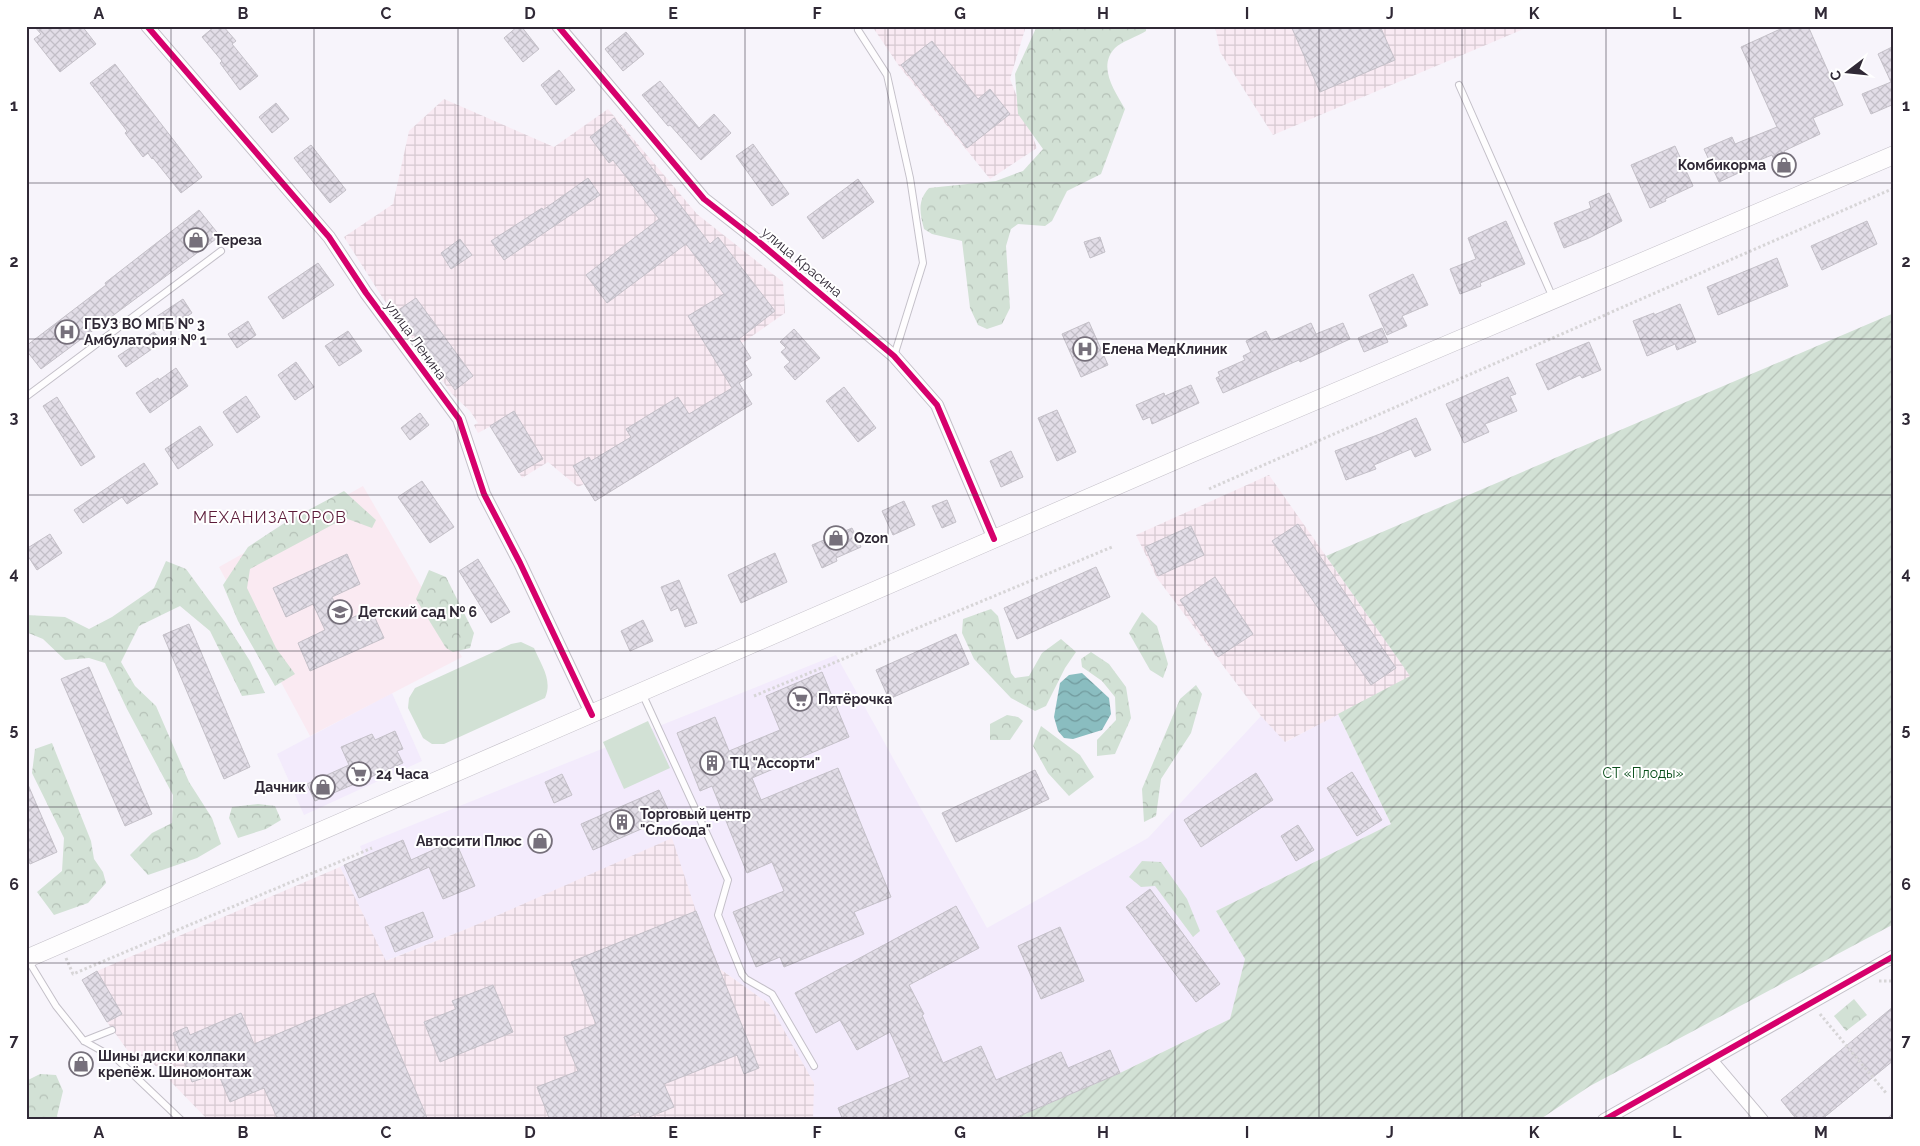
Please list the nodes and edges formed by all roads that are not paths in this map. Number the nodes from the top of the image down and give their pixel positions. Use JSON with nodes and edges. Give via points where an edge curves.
{"nodes":[{"id":1,"x":147,"y":26,"type":"edge"},
{"id":2,"x":558,"y":26,"type":"edge"},
{"id":3,"x":858,"y":30,"type":"dead end"},
{"id":4,"x":1459,"y":85,"type":"dead end"},
{"id":5,"x":1894,"y":155,"type":"edge"},
{"id":6,"x":221,"y":252,"type":"dead end"},
{"id":7,"x":1553,"y":299,"type":"junction"},
{"id":8,"x":894,"y":356,"type":"junction"},
{"id":9,"x":26,"y":394,"type":"edge"},
{"id":10,"x":994,"y":539,"type":"junction"},
{"id":11,"x":642,"y":693,"type":"junction"},
{"id":12,"x":592,"y":715,"type":"junction"},
{"id":13,"x":1894,"y":956,"type":"edge"},
{"id":14,"x":27,"y":959,"type":"edge"},
{"id":15,"x":112,"y":1030,"type":"dead end"},
{"id":16,"x":84,"y":1041,"type":"junction"},
{"id":17,"x":1711,"y":1060,"type":"junction"},
{"id":18,"x":814,"y":1066,"type":"dead end"},
{"id":19,"x":181,"y":1120,"type":"edge"},
{"id":20,"x":1604,"y":1120,"type":"edge"},
{"id":21,"x":1762,"y":1120,"type":"edge"}],
"edges":[{"from":1,"to":12,"type":"street","name":"улица Ленина","via":[[329,237],[459,419],[484,494]]},
{"from":2,"to":8,"type":"street","name":"улица Красина","via":[[704,199]]},
{"from":3,"to":8,"type":"lane","via":[[887,75],[910,178],[923,264]]},
{"from":4,"to":7,"type":"lane"},
{"from":5,"to":7,"type":"main road"},
{"from":6,"to":9,"type":"lane"},
{"from":7,"to":10,"type":"main road"},
{"from":8,"to":10,"type":"street","name":"улица Красина","via":[[937,406]]},
{"from":10,"to":11,"type":"main road"},
{"from":11,"to":12,"type":"main road"},
{"from":11,"to":18,"type":"lane","via":[[728,880],[718,915],[742,974],[772,994]]},
{"from":12,"to":14,"type":"main road"},
{"from":13,"to":17,"type":"street"},
{"from":14,"to":16,"type":"lane","via":[[56,1006]]},
{"from":15,"to":16,"type":"lane"},
{"from":16,"to":19,"type":"lane","via":[[118,1060]]},
{"from":17,"to":20,"type":"street"},
{"from":17,"to":21,"type":"street"}]}
